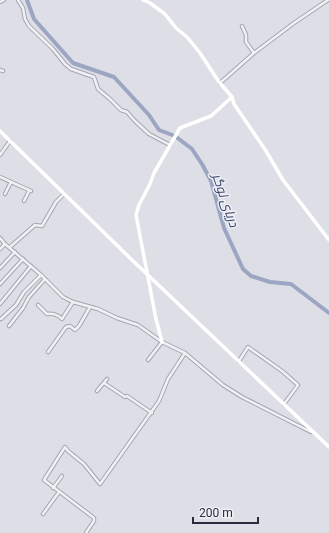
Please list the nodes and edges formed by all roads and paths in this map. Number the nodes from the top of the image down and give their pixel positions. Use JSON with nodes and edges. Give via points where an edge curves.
{"nodes":[{"id":1,"x":4,"y":0,"type":"edge"},
{"id":2,"x":18,"y":0,"type":"edge"},
{"id":3,"x":143,"y":0,"type":"edge"},
{"id":4,"x":328,"y":0,"type":"edge"},
{"id":5,"x":0,"y":2,"type":"edge"},
{"id":6,"x":242,"y":26,"type":"dead end"},
{"id":7,"x":254,"y":53,"type":"junction"},
{"id":8,"x":220,"y":83,"type":"junction"},
{"id":9,"x":232,"y":97,"type":"junction"},
{"id":10,"x":0,"y":132,"type":"edge"},
{"id":11,"x":10,"y":141,"type":"junction"},
{"id":12,"x":171,"y":143,"type":"junction"},
{"id":13,"x":0,"y":155,"type":"edge"},
{"id":14,"x":0,"y":177,"type":"edge"},
{"id":15,"x":11,"y":182,"type":"junction"},
{"id":16,"x":5,"y":194,"type":"dead end"},
{"id":17,"x":64,"y":194,"type":"junction"},
{"id":18,"x":24,"y":201,"type":"dead end"},
{"id":19,"x":0,"y":238,"type":"edge"},
{"id":20,"x":329,"y":240,"type":"edge"},
{"id":21,"x":5,"y":244,"type":"junction"},
{"id":22,"x":10,"y":247,"type":"junction"},
{"id":23,"x":0,"y":249,"type":"edge"},
{"id":24,"x":15,"y":252,"type":"junction"},
{"id":25,"x":23,"y":259,"type":"junction"},
{"id":26,"x":31,"y":266,"type":"junction"},
{"id":27,"x":0,"y":268,"type":"edge"},
{"id":28,"x":41,"y":275,"type":"junction"},
{"id":29,"x":147,"y":275,"type":"junction"},
{"id":30,"x":45,"y":280,"type":"junction"},
{"id":31,"x":0,"y":284,"type":"edge"},
{"id":32,"x":73,"y":302,"type":"junction"},
{"id":33,"x":0,"y":304,"type":"edge"},
{"id":34,"x":38,"y":305,"type":"dead end"},
{"id":35,"x":90,"y":307,"type":"junction"},
{"id":36,"x":1,"y":319,"type":"edge"},
{"id":37,"x":10,"y":326,"type":"dead end"},
{"id":38,"x":162,"y":342,"type":"junction"},
{"id":39,"x":48,"y":352,"type":"dead end"},
{"id":40,"x":184,"y":353,"type":"junction"},
{"id":41,"x":148,"y":360,"type":"dead end"},
{"id":42,"x":239,"y":361,"type":"junction"},
{"id":43,"x":106,"y":379,"type":"dead end"},
{"id":44,"x":104,"y":383,"type":"junction"},
{"id":45,"x":97,"y":391,"type":"dead end"},
{"id":46,"x":284,"y":404,"type":"junction"},
{"id":47,"x":152,"y":413,"type":"junction"},
{"id":48,"x":314,"y":433,"type":"junction"},
{"id":49,"x":329,"y":447,"type":"edge"},
{"id":50,"x":62,"y":476,"type":"dead end"},
{"id":51,"x":53,"y":488,"type":"junction"},
{"id":52,"x":59,"y":492,"type":"junction"},
{"id":53,"x":43,"y":514,"type":"dead end"},
{"id":54,"x":86,"y":533,"type":"edge"}],
"edges":[{"from":1,"to":5,"type":"street"},
{"from":2,"to":12,"type":"street","via":[[29,26],[70,69],[94,77],[98,89],[149,134]]},
{"from":3,"to":8,"type":"street","via":[[165,14],[187,37]]},
{"from":4,"to":7,"type":"street"},
{"from":6,"to":7,"type":"street","via":[[246,42]]},
{"from":7,"to":8,"type":"street"},
{"from":8,"to":9,"type":"street"},
{"from":9,"to":12,"type":"street","via":[[211,116],[184,125]]},
{"from":9,"to":20,"type":"street","via":[[279,175]]},
{"from":10,"to":11,"type":"street"},
{"from":11,"to":13,"type":"street"},
{"from":11,"to":17,"type":"street"},
{"from":12,"to":29,"type":"street","via":[[154,173],[136,215]]},
{"from":14,"to":15,"type":"street"},
{"from":15,"to":16,"type":"street"},
{"from":15,"to":18,"type":"street","via":[[30,191]]},
{"from":17,"to":22,"type":"street","via":[[56,202],[42,226],[35,225]]},
{"from":17,"to":29,"type":"street"},
{"from":19,"to":21,"type":"street"},
{"from":21,"to":22,"type":"street"},
{"from":21,"to":23,"type":"street"},
{"from":22,"to":24,"type":"street"},
{"from":24,"to":25,"type":"street"},
{"from":24,"to":27,"type":"street"},
{"from":25,"to":26,"type":"street"},
{"from":25,"to":31,"type":"street"},
{"from":26,"to":28,"type":"street"},
{"from":26,"to":33,"type":"street"},
{"from":28,"to":30,"type":"street"},
{"from":28,"to":36,"type":"street"},
{"from":29,"to":38,"type":"street"},
{"from":29,"to":42,"type":"street"},
{"from":30,"to":32,"type":"street","via":[[63,297]]},
{"from":30,"to":37,"type":"street","via":[[29,297]]},
{"from":32,"to":34,"type":"street","via":[[62,319],[60,316],[47,314]]},
{"from":32,"to":35,"type":"street"},
{"from":35,"to":38,"type":"street","via":[[138,325]]},
{"from":35,"to":39,"type":"street","via":[[79,326],[75,330],[70,326],[66,327]]},
{"from":38,"to":40,"type":"street"},
{"from":38,"to":41,"type":"street"},
{"from":40,"to":47,"type":"street"},
{"from":40,"to":48,"type":"street","via":[[242,397]]},
{"from":42,"to":46,"type":"street"},
{"from":42,"to":46,"type":"street","via":[[248,347],[298,385]]},
{"from":43,"to":44,"type":"street"},
{"from":44,"to":45,"type":"street"},
{"from":44,"to":47,"type":"street"},
{"from":46,"to":48,"type":"street"},
{"from":47,"to":51,"type":"street","via":[[100,484],[84,464],[65,447],[44,480]]},
{"from":48,"to":49,"type":"street"},
{"from":50,"to":51,"type":"street"},
{"from":51,"to":52,"type":"street"},
{"from":52,"to":53,"type":"street"},
{"from":52,"to":54,"type":"street","via":[[94,518]]}]}
